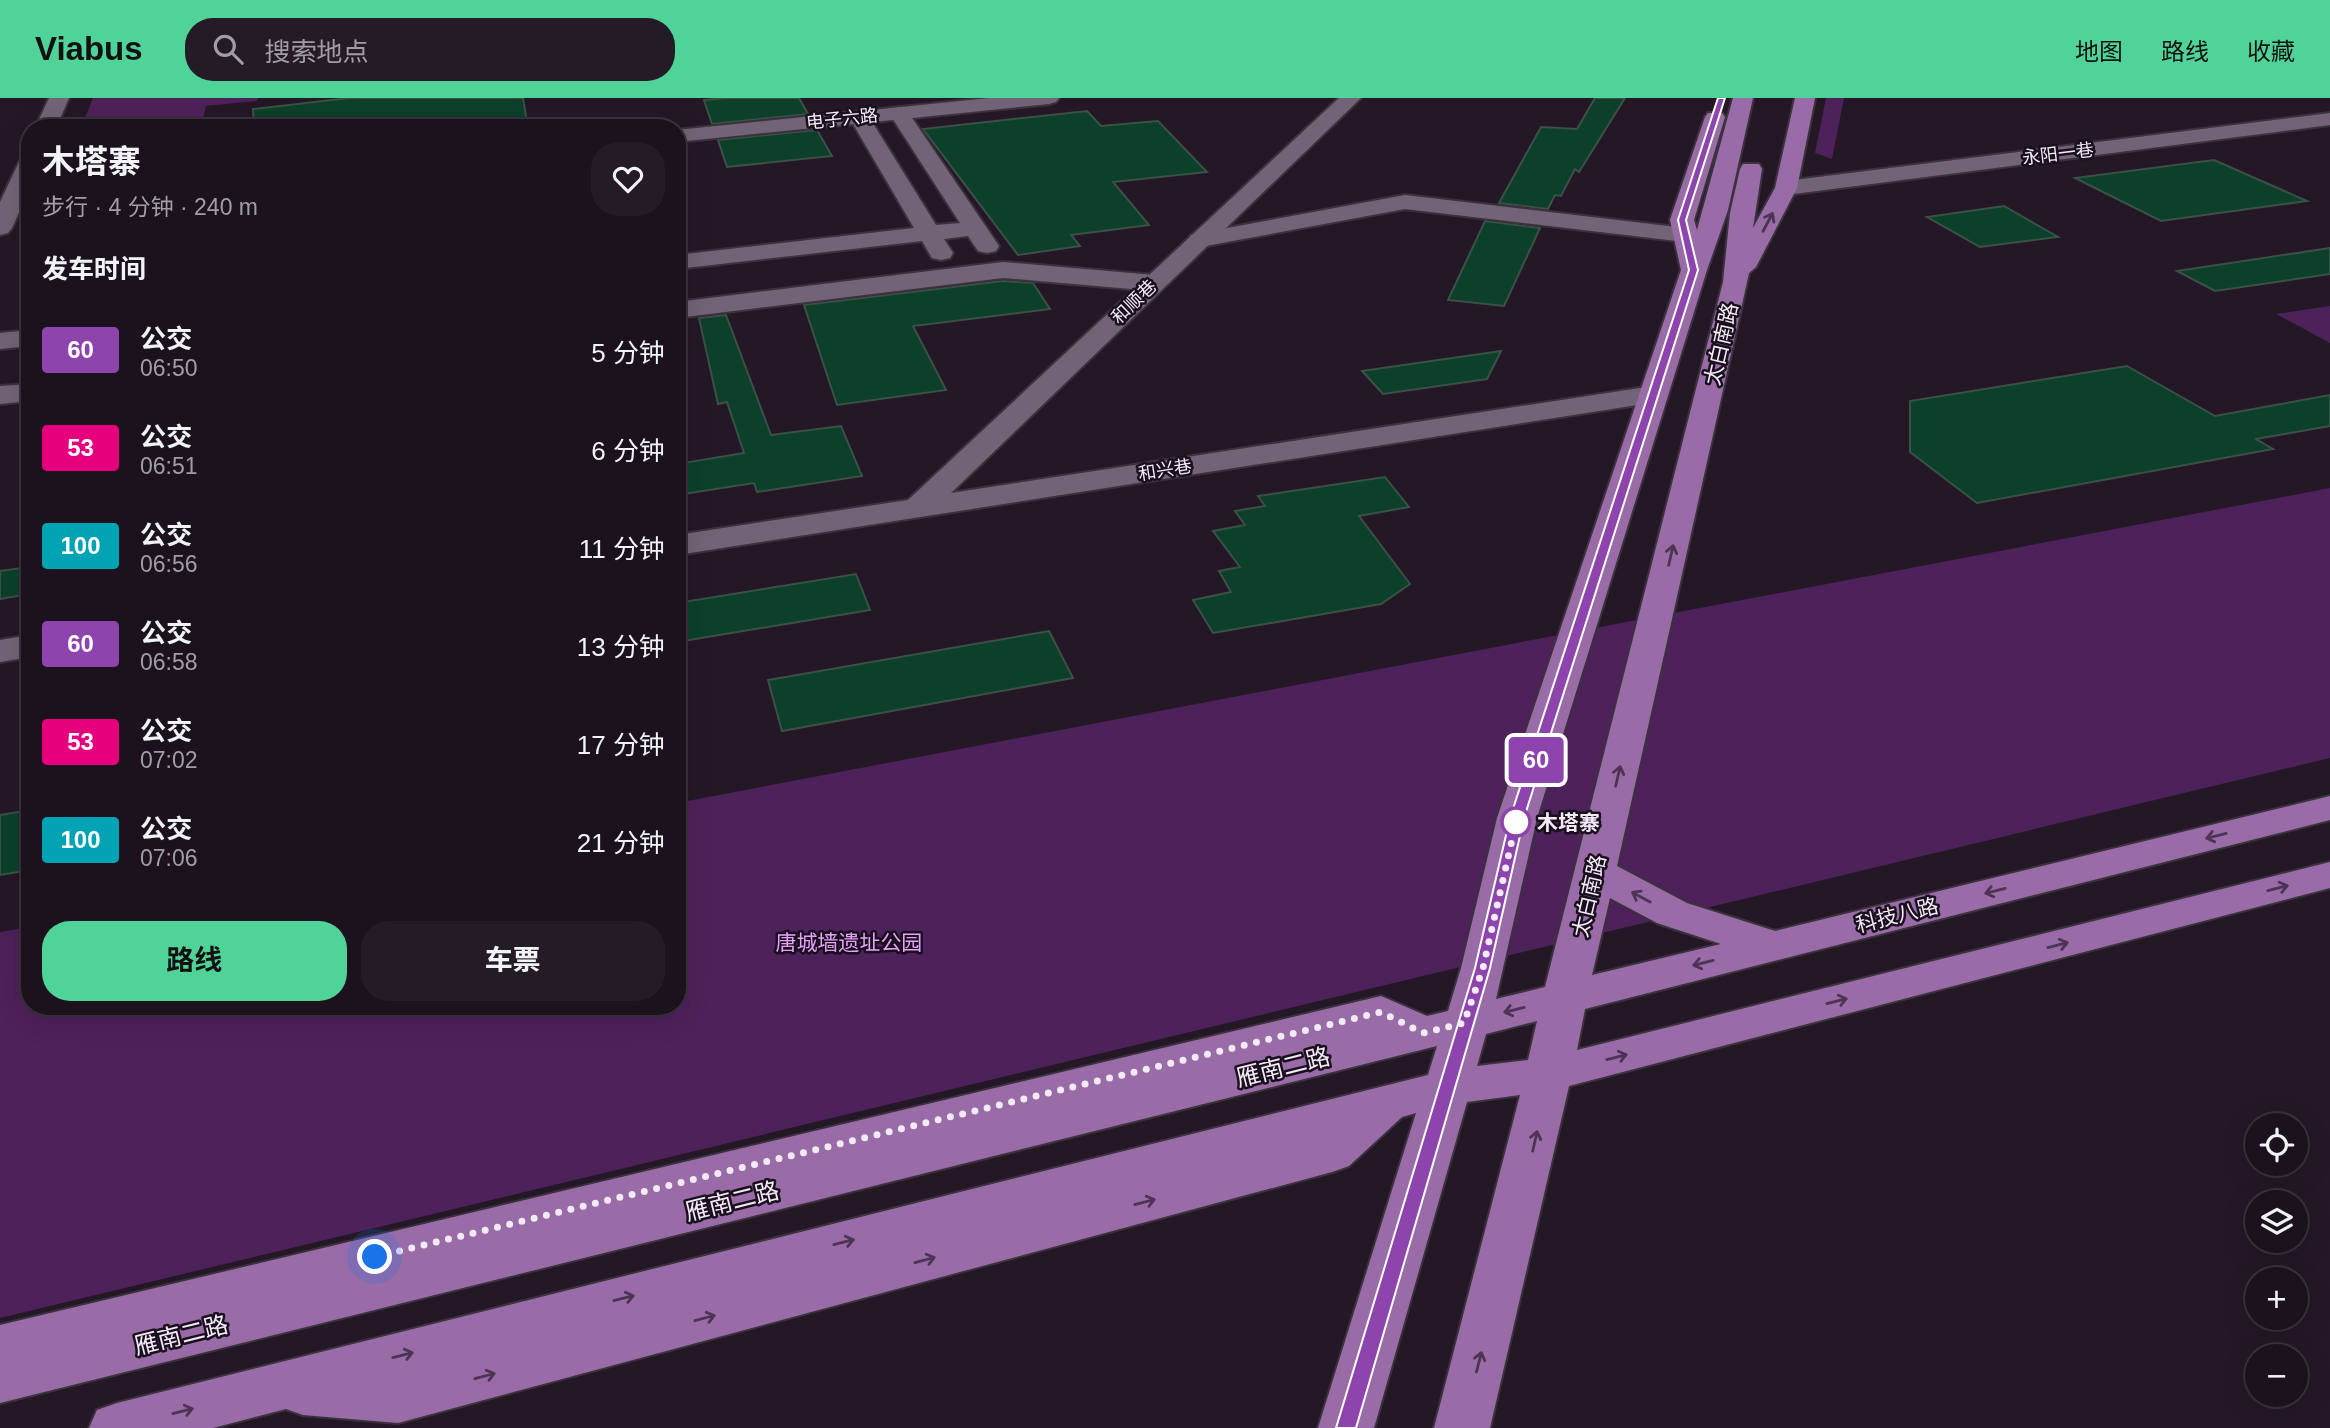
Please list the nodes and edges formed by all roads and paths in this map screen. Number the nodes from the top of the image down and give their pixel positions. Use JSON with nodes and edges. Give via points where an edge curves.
{"nodes":[{"id":1,"x":59,"y":98,"type":"edge"},
{"id":2,"x":1049,"y":98,"type":"edge"},
{"id":3,"x":1351,"y":98,"type":"edge"},
{"id":4,"x":1721,"y":98,"type":"edge"},
{"id":5,"x":1743,"y":98,"type":"edge"},
{"id":6,"x":1805,"y":98,"type":"edge"},
{"id":7,"x":2330,"y":112,"type":"edge"},
{"id":8,"x":899,"y":113,"type":"junction"},
{"id":9,"x":859,"y":117,"type":"junction"},
{"id":10,"x":49,"y":119,"type":"edge"},
{"id":11,"x":2330,"y":119,"type":"edge"},
{"id":12,"x":686,"y":135,"type":"edge"},
{"id":13,"x":1755,"y":149,"type":"dead end"},
{"id":14,"x":1791,"y":157,"type":"junction"},
{"id":15,"x":21,"y":185,"type":"edge"},
{"id":16,"x":1786,"y":188,"type":"junction"},
{"id":17,"x":14,"y":203,"type":"edge"},
{"id":18,"x":1220,"y":221,"type":"junction"},
{"id":19,"x":0,"y":228,"type":"edge"},
{"id":20,"x":975,"y":228,"type":"junction"},
{"id":21,"x":1684,"y":228,"type":"junction"},
{"id":22,"x":929,"y":233,"type":"junction"},
{"id":23,"x":1200,"y":240,"type":"junction"},
{"id":24,"x":686,"y":261,"type":"edge"},
{"id":25,"x":1003,"y":270,"type":"junction"},
{"id":26,"x":1694,"y":270,"type":"junction"},
{"id":27,"x":955,"y":276,"type":"junction"},
{"id":28,"x":1154,"y":282,"type":"junction"},
{"id":29,"x":1736,"y":282,"type":"junction"},
{"id":30,"x":686,"y":309,"type":"edge"},
{"id":31,"x":21,"y":339,"type":"edge"},
{"id":32,"x":0,"y":341,"type":"edge"},
{"id":33,"x":21,"y":392,"type":"edge"},
{"id":34,"x":0,"y":395,"type":"edge"},
{"id":35,"x":1653,"y":395,"type":"junction"},
{"id":36,"x":919,"y":507,"type":"junction"},
{"id":37,"x":686,"y":544,"type":"edge"},
{"id":38,"x":21,"y":648,"type":"edge"},
{"id":39,"x":0,"y":651,"type":"edge"},
{"id":40,"x":2330,"y":808,"type":"edge"},
{"id":41,"x":1595,"y":872,"type":"junction"},
{"id":42,"x":2330,"y":875,"type":"edge"},
{"id":43,"x":1774,"y":946,"type":"junction"},
{"id":44,"x":1565,"y":997,"type":"junction"},
{"id":45,"x":1444,"y":1028,"type":"junction"},
{"id":46,"x":1550,"y":1074,"type":"junction"},
{"id":47,"x":1449,"y":1087,"type":"junction"},
{"id":48,"x":0,"y":1348,"type":"edge"},
{"id":49,"x":0,"y":1379,"type":"edge"},
{"id":50,"x":117,"y":1428,"type":"edge"},
{"id":51,"x":1346,"y":1428,"type":"edge"},
{"id":52,"x":1462,"y":1428,"type":"edge"}],
"edges":[{"from":1,"to":10,"type":"street"},
{"from":2,"to":8,"type":"street","name":"电子六路"},
{"from":3,"to":18,"type":"street","name":"和顺巷"},
{"from":4,"to":21,"type":"main road"},
{"from":5,"to":26,"type":"main road","via":[[1716,210]]},
{"from":6,"to":14,"type":"main road","name":"太白南路"},
{"from":7,"to":14,"type":"street","name":"永阳一巷","via":[[1851,171],[1820,168]]},
{"from":8,"to":9,"type":"street","name":"电子六路"},
{"from":8,"to":20,"type":"street"},
{"from":9,"to":12,"type":"street","name":"电子六路"},
{"from":9,"to":22,"type":"street"},
{"from":11,"to":16,"type":"street","name":"永阳一巷"},
{"from":13,"to":29,"type":"main road","name":"太白南路","via":[[1742,213]]},
{"from":14,"to":16,"type":"main road","name":"太白南路"},
{"from":15,"to":17,"type":"street"},
{"from":29,"to":16,"type":"main road","name":"太白南路","one_way":true},
{"from":17,"to":19,"type":"street"},
{"from":18,"to":21,"type":"street","via":[[1409,189]]},
{"from":18,"to":23,"type":"street","name":"和顺巷"},
{"from":20,"to":22,"type":"street"},
{"from":20,"to":25,"type":"street"},
{"from":21,"to":23,"type":"street","via":[[1405,202]]},
{"from":21,"to":26,"type":"main road"},
{"from":22,"to":24,"type":"street"},
{"from":22,"to":27,"type":"street"},
{"from":23,"to":28,"type":"street","name":"和顺巷"},
{"from":25,"to":27,"type":"street"},
{"from":25,"to":28,"type":"street"},
{"from":26,"to":35,"type":"main road"},
{"from":27,"to":30,"type":"street"},
{"from":28,"to":36,"type":"street","name":"和顺巷"},
{"from":41,"to":29,"type":"main road","name":"太白南路","one_way":true},
{"from":31,"to":32,"type":"street"},
{"from":33,"to":34,"type":"street"},
{"from":35,"to":36,"type":"street","name":"和兴巷"},
{"from":35,"to":45,"type":"main road","via":[[1517,818],[1483,968]]},
{"from":36,"to":37,"type":"street","name":"和兴巷"},
{"from":38,"to":39,"type":"street"},
{"from":40,"to":43,"type":"main road","name":"科技八路","one_way":true},
{"from":43,"to":41,"type":"main road","one_way":true,"via":[[1672,913]]},
{"from":41,"to":44,"type":"main road","name":"太白南路"},
{"from":46,"to":42,"type":"main road","one_way":true},
{"from":43,"to":44,"type":"main road","name":"科技八路","one_way":true},
{"from":44,"to":45,"type":"main road","name":"科技八路","one_way":true},
{"from":44,"to":46,"type":"main road","name":"太白南路"},
{"from":45,"to":47,"type":"main road"},
{"from":45,"to":48,"type":"main road","via":[[1381,1012]]},
{"from":45,"to":49,"type":"main road","name":"雁南二路"},
{"from":46,"to":47,"type":"main road"},
{"from":52,"to":46,"type":"main road","name":"太白南路","one_way":true},
{"from":50,"to":47,"type":"main road","one_way":true,"via":[[273,1388],[398,1399],[1332,1153],[1389,1102]]},
{"from":47,"to":51,"type":"main road"}]}
